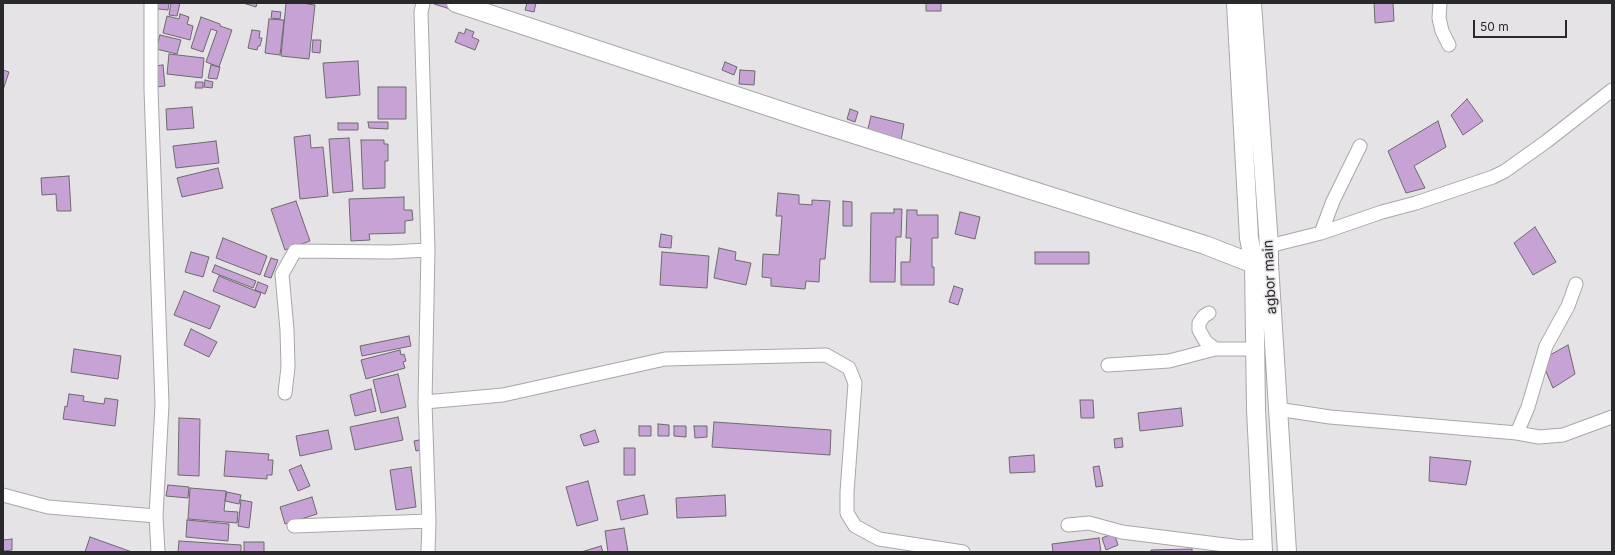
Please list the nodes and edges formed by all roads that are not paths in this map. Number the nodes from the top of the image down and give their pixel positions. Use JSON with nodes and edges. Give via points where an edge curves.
{"nodes":[{"id":1,"x":151,"y":3,"type":"edge"},
{"id":2,"x":423,"y":3,"type":"edge"},
{"id":3,"x":456,"y":3,"type":"edge"},
{"id":4,"x":1236,"y":3,"type":"edge"},
{"id":5,"x":1252,"y":3,"type":"edge"},
{"id":6,"x":1440,"y":3,"type":"edge"},
{"id":7,"x":1449,"y":45,"type":"dead end"},
{"id":8,"x":1249,"y":84,"type":"junction"},
{"id":9,"x":1612,"y":90,"type":"edge"},
{"id":10,"x":1360,"y":146,"type":"dead end"},
{"id":11,"x":1322,"y":233,"type":"junction"},
{"id":12,"x":1269,"y":246,"type":"junction"},
{"id":13,"x":428,"y":250,"type":"junction"},
{"id":14,"x":1254,"y":264,"type":"junction"},
{"id":15,"x":1576,"y":284,"type":"dead end"},
{"id":16,"x":1209,"y":313,"type":"dead end"},
{"id":17,"x":1215,"y":349,"type":"junction"},
{"id":18,"x":1254,"y":349,"type":"junction"},
{"id":19,"x":1108,"y":365,"type":"dead end"},
{"id":20,"x":285,"y":393,"type":"dead end"},
{"id":21,"x":425,"y":402,"type":"junction"},
{"id":22,"x":1277,"y":409,"type":"junction"},
{"id":23,"x":1612,"y":417,"type":"edge"},
{"id":24,"x":1517,"y":433,"type":"junction"},
{"id":25,"x":3,"y":496,"type":"edge"},
{"id":26,"x":156,"y":516,"type":"junction"},
{"id":27,"x":429,"y":521,"type":"junction"},
{"id":28,"x":1068,"y":525,"type":"dead end"},
{"id":29,"x":294,"y":526,"type":"dead end"},
{"id":30,"x":1205,"y":547,"type":"edge"},
{"id":31,"x":1241,"y":549,"type":"edge"},
{"id":32,"x":1263,"y":549,"type":"edge"},
{"id":33,"x":158,"y":552,"type":"edge"},
{"id":34,"x":428,"y":552,"type":"edge"},
{"id":35,"x":963,"y":552,"type":"edge"},
{"id":36,"x":1287,"y":552,"type":"edge"}],
"edges":[{"from":1,"to":26,"type":"street","via":[[151,97],[162,404]]},
{"from":2,"to":13,"type":"street","via":[[421,12]]},
{"from":3,"to":14,"type":"main road","via":[[806,119],[1205,245]]},
{"from":4,"to":8,"type":"main road","name":"agbor main"},
{"from":5,"to":8,"type":"main road","name":"agbor main"},
{"from":6,"to":7,"type":"street","via":[[1439,18]]},
{"from":8,"to":12,"type":"main road","name":"agbor main"},
{"from":8,"to":14,"type":"main road","name":"agbor main","via":[[1249,238]]},
{"from":9,"to":11,"type":"street","via":[[1547,141],[1499,174]]},
{"from":10,"to":11,"type":"street","via":[[1333,201]]},
{"from":11,"to":12,"type":"street"},
{"from":12,"to":22,"type":"main road","name":"agbor main"},
{"from":13,"to":20,"type":"street","via":[[295,251],[282,274],[288,360]]},
{"from":13,"to":21,"type":"street"},
{"from":14,"to":18,"type":"main road","name":"agbor main"},
{"from":15,"to":24,"type":"street","via":[[1568,306],[1546,346],[1528,407]]},
{"from":16,"to":17,"type":"street","via":[[1199,323],[1199,330],[1206,342]]},
{"from":17,"to":18,"type":"street"},
{"from":17,"to":19,"type":"street","via":[[1169,361]]},
{"from":18,"to":32,"type":"main road","name":"agbor main"},
{"from":21,"to":27,"type":"street"},
{"from":21,"to":35,"type":"street","via":[[503,396],[665,360],[826,355],[849,368],[855,383],[847,492],[847,513],[855,526],[879,539]]},
{"from":22,"to":24,"type":"street","via":[[1330,417]]},
{"from":22,"to":36,"type":"main road","name":"agbor main"},
{"from":23,"to":24,"type":"street","via":[[1563,435],[1538,437]]},
{"from":25,"to":26,"type":"street","via":[[48,507]]},
{"from":26,"to":33,"type":"street"},
{"from":27,"to":29,"type":"street"},
{"from":27,"to":34,"type":"street"},
{"from":28,"to":30,"type":"street","via":[[1089,523],[1122,532]]},
{"from":30,"to":31,"type":"street"},
{"from":31,"to":32,"type":"street"}]}
